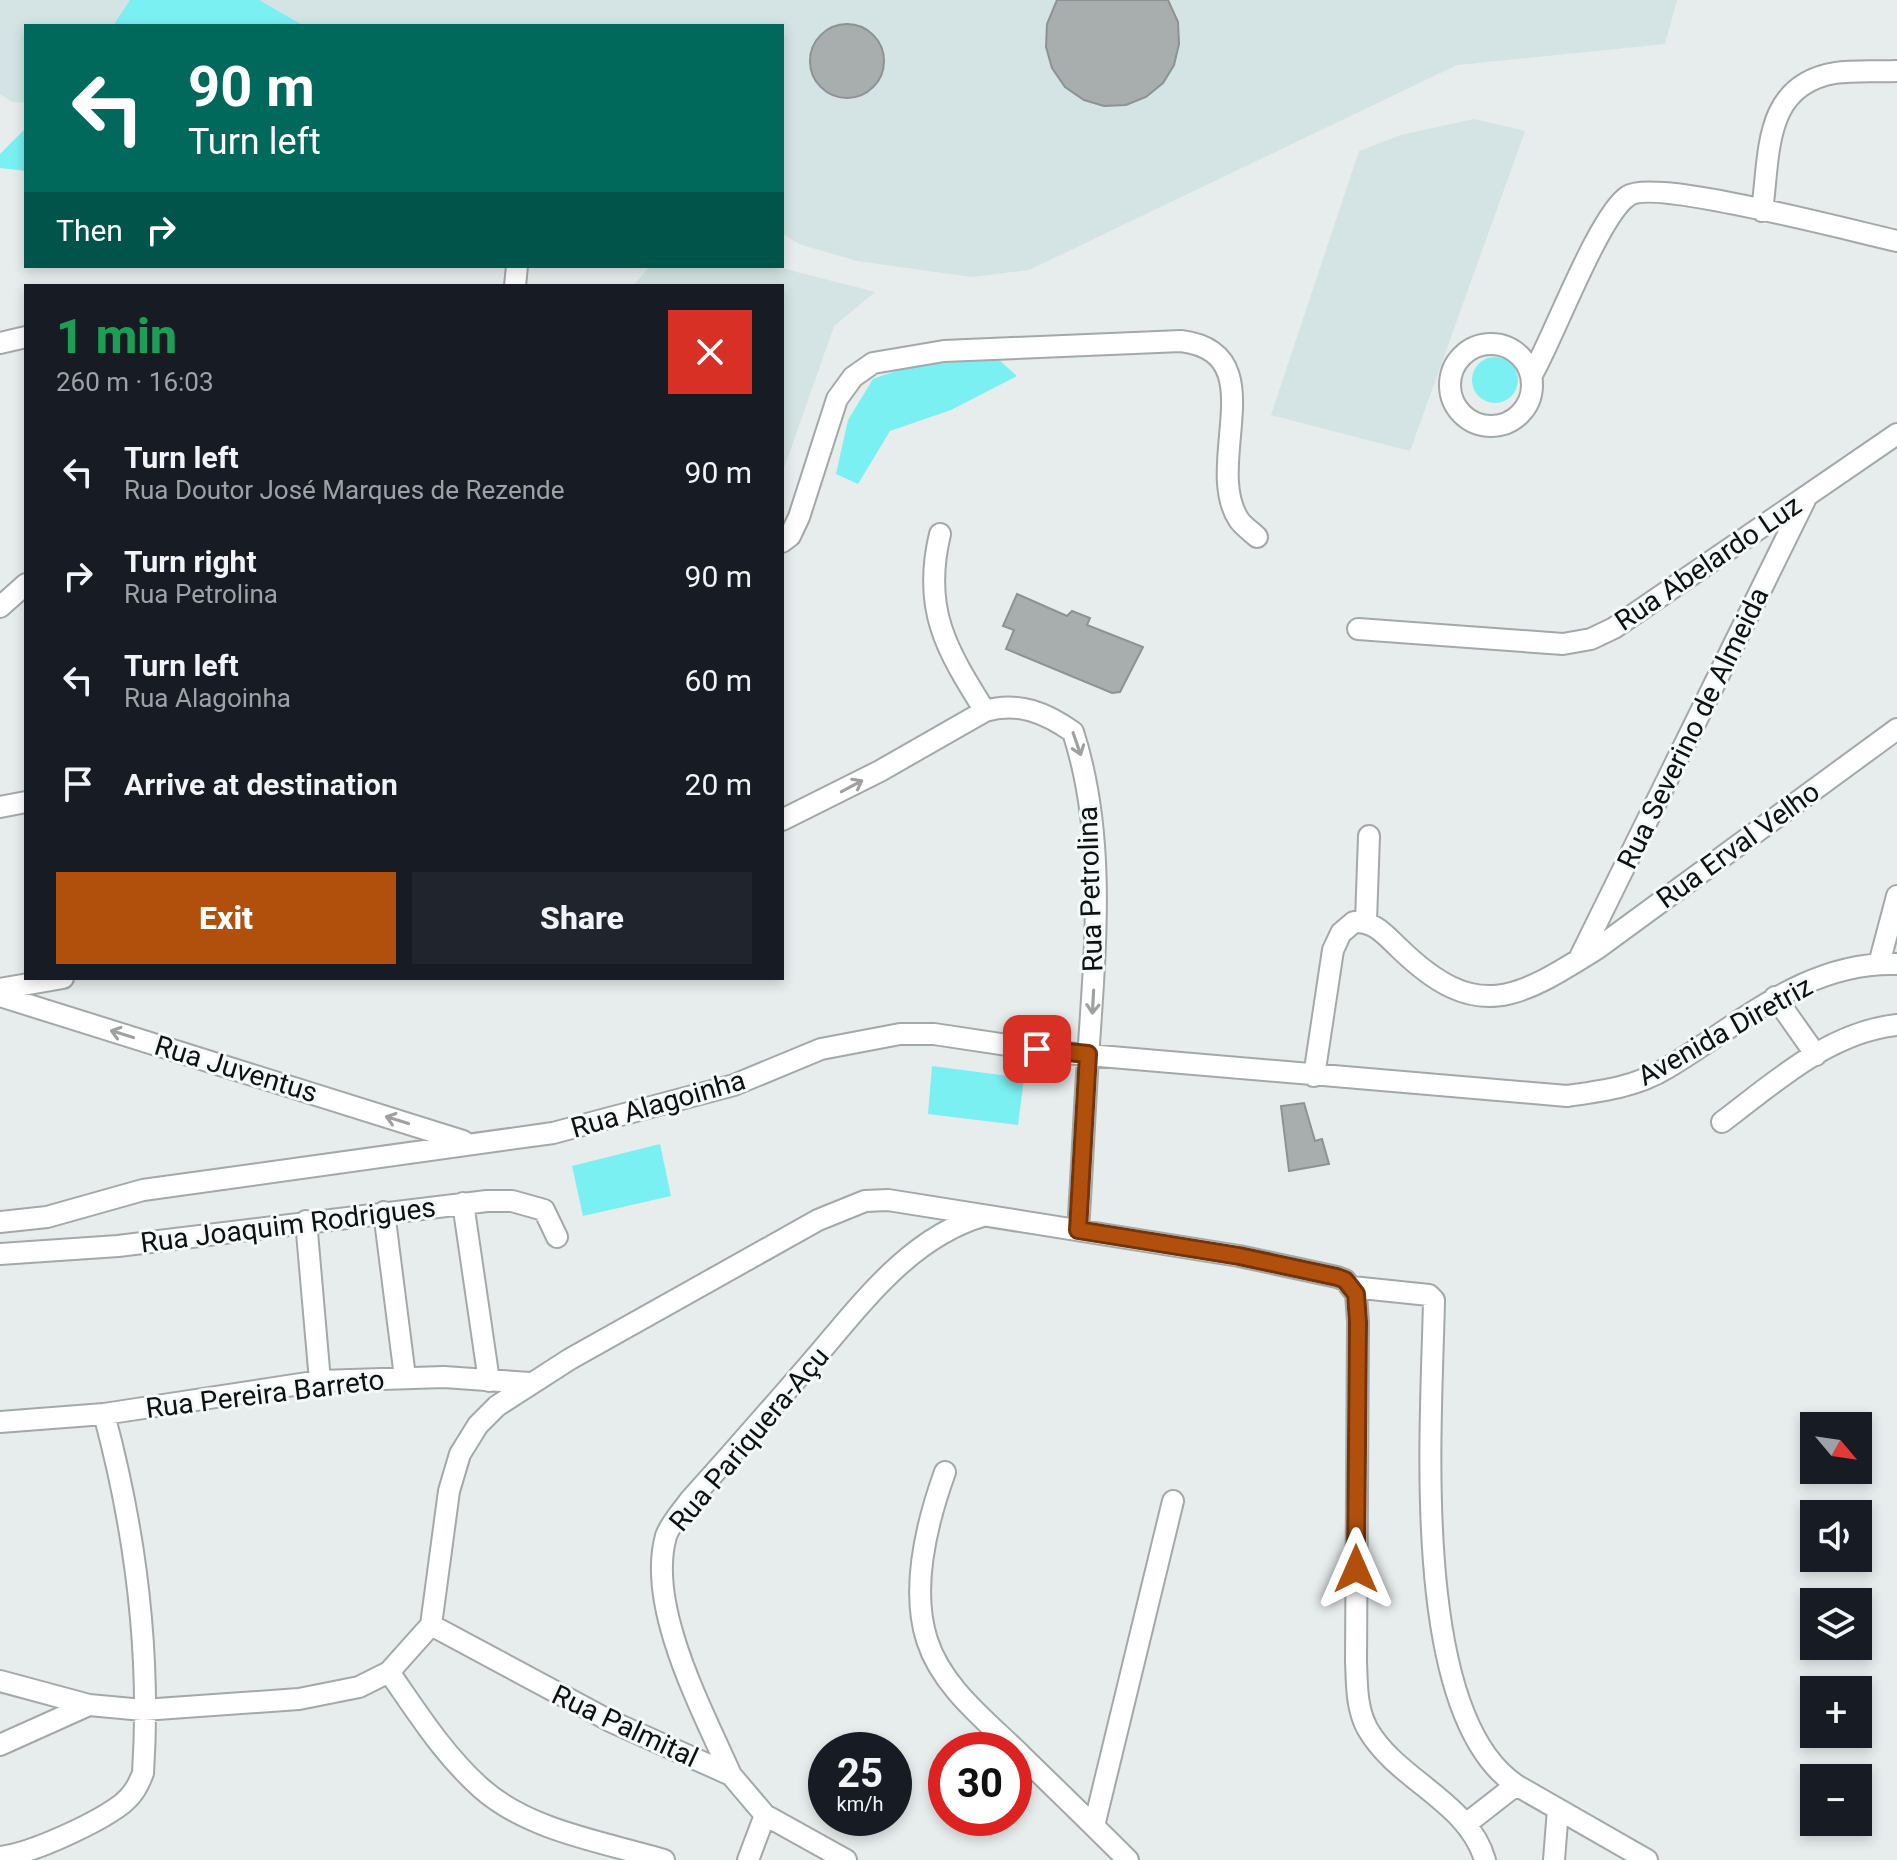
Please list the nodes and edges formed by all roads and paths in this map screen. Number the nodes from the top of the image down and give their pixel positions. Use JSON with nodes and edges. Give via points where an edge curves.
{"nodes":[{"id":1,"x":1897,"y":71,"type":"edge"},
{"id":2,"x":1762,"y":211,"type":"junction"},
{"id":3,"x":1897,"y":241,"type":"edge"},
{"id":4,"x":24,"y":337,"type":"edge"},
{"id":5,"x":0,"y":343,"type":"edge"},
{"id":6,"x":1533,"y":373,"type":"junction"},
{"id":7,"x":1897,"y":434,"type":"edge"},
{"id":8,"x":1807,"y":496,"type":"junction"},
{"id":9,"x":940,"y":534,"type":"dead end"},
{"id":10,"x":1257,"y":537,"type":"dead end"},
{"id":11,"x":784,"y":540,"type":"edge"},
{"id":12,"x":24,"y":586,"type":"edge"},
{"id":13,"x":0,"y":607,"type":"edge"},
{"id":14,"x":1358,"y":629,"type":"dead end"},
{"id":15,"x":985,"y":711,"type":"junction"},
{"id":16,"x":1897,"y":729,"type":"edge"},
{"id":17,"x":24,"y":802,"type":"edge"},
{"id":18,"x":0,"y":807,"type":"edge"},
{"id":19,"x":784,"y":819,"type":"edge"},
{"id":20,"x":1369,"y":836,"type":"dead end"},
{"id":21,"x":1897,"y":896,"type":"edge"},
{"id":22,"x":1366,"y":921,"type":"junction"},
{"id":23,"x":1579,"y":960,"type":"junction"},
{"id":24,"x":1888,"y":964,"type":"edge"},
{"id":25,"x":52,"y":980,"type":"edge"},
{"id":26,"x":0,"y":989,"type":"edge"},
{"id":27,"x":0,"y":996,"type":"edge"},
{"id":28,"x":1775,"y":997,"type":"junction"},
{"id":29,"x":1897,"y":1025,"type":"edge"},
{"id":30,"x":1088,"y":1054,"type":"junction"},
{"id":31,"x":1816,"y":1055,"type":"junction"},
{"id":32,"x":1314,"y":1076,"type":"junction"},
{"id":33,"x":1722,"y":1122,"type":"dead end"},
{"id":34,"x":471,"y":1143,"type":"junction"},
{"id":35,"x":463,"y":1203,"type":"junction"},
{"id":36,"x":384,"y":1212,"type":"junction"},
{"id":37,"x":985,"y":1215,"type":"junction"},
{"id":38,"x":47,"y":1217,"type":"junction"},
{"id":39,"x":306,"y":1221,"type":"junction"},
{"id":40,"x":0,"y":1222,"type":"edge"},
{"id":41,"x":1078,"y":1230,"type":"junction"},
{"id":42,"x":557,"y":1237,"type":"dead end"},
{"id":43,"x":52,"y":1251,"type":"junction"},
{"id":44,"x":0,"y":1254,"type":"edge"},
{"id":45,"x":1352,"y":1287,"type":"junction"},
{"id":46,"x":405,"y":1377,"type":"junction"},
{"id":47,"x":320,"y":1381,"type":"junction"},
{"id":48,"x":489,"y":1381,"type":"junction"},
{"id":49,"x":530,"y":1383,"type":"junction"},
{"id":50,"x":104,"y":1414,"type":"junction"},
{"id":51,"x":0,"y":1422,"type":"edge"},
{"id":52,"x":945,"y":1472,"type":"dead end"},
{"id":53,"x":1173,"y":1501,"type":"dead end"},
{"id":54,"x":431,"y":1625,"type":"junction"},
{"id":55,"x":389,"y":1672,"type":"junction"},
{"id":56,"x":0,"y":1681,"type":"edge"},
{"id":57,"x":89,"y":1705,"type":"junction"},
{"id":58,"x":143,"y":1710,"type":"junction"},
{"id":59,"x":0,"y":1745,"type":"edge"},
{"id":60,"x":731,"y":1775,"type":"junction"},
{"id":61,"x":1516,"y":1785,"type":"junction"},
{"id":62,"x":1558,"y":1809,"type":"junction"},
{"id":63,"x":765,"y":1815,"type":"junction"},
{"id":64,"x":1466,"y":1824,"type":"junction"},
{"id":65,"x":1094,"y":1826,"type":"junction"},
{"id":66,"x":0,"y":1857,"type":"edge"},
{"id":67,"x":664,"y":1860,"type":"edge"},
{"id":68,"x":748,"y":1860,"type":"edge"},
{"id":69,"x":846,"y":1860,"type":"edge"},
{"id":70,"x":1128,"y":1860,"type":"edge"},
{"id":71,"x":1485,"y":1860,"type":"edge"},
{"id":72,"x":1554,"y":1860,"type":"edge"},
{"id":73,"x":1647,"y":1860,"type":"edge"}],
"edges":[{"from":1,"to":2,"type":"street","via":[[1835,73],[1792,91],[1776,113]]},
{"from":2,"to":3,"type":"street"},
{"from":2,"to":6,"type":"street","via":[[1680,194],[1643,190],[1628,196],[1601,234]]},
{"from":4,"to":5,"type":"street"},
{"from":6,"to":6,"type":"street","via":[[1513,351],[1488,344],[1474,348],[1455,366],[1455,405],[1474,423],[1500,425],[1522,411]]},
{"from":7,"to":8,"type":"street","name":"Rua Abelardo Luz"},
{"from":8,"to":14,"type":"street","name":"Rua Abelardo Luz","via":[[1591,639],[1563,644]]},
{"from":8,"to":23,"type":"street","name":"Rua Severino de Almeida"},
{"from":9,"to":15,"type":"street","via":[[934,561],[938,623],[949,653]]},
{"from":10,"to":11,"type":"street","via":[[1239,520],[1229,492],[1228,369],[1218,353],[1181,341],[944,351],[873,363],[853,377],[837,399],[799,517]]},
{"from":12,"to":13,"type":"street"},
{"from":19,"to":15,"type":"street","name":"Rua Petrolina","one_way":true},
{"from":15,"to":30,"type":"street","name":"Rua Petrolina","one_way":true,"via":[[1029,708],[1056,720],[1073,732],[1083,762],[1095,855]]},
{"from":16,"to":23,"type":"street","name":"Rua Erval Velho"},
{"from":17,"to":18,"type":"street"},
{"from":20,"to":22,"type":"street"},
{"from":21,"to":24,"type":"street"},
{"from":22,"to":23,"type":"street","name":"Rua Erval Velho","via":[[1439,983],[1463,994],[1516,994]]},
{"from":22,"to":32,"type":"street","via":[[1354,922],[1341,933],[1333,950]]},
{"from":24,"to":28,"type":"street","name":"Avenida Diretriz","via":[[1805,982]]},
{"from":25,"to":26,"type":"street"},
{"from":34,"to":27,"type":"street","name":"Rua Juventus","one_way":true},
{"from":28,"to":31,"type":"street"},
{"from":28,"to":32,"type":"street","name":"Avenida Diretriz","via":[[1665,1070],[1622,1088],[1567,1096]]},
{"from":29,"to":31,"type":"street","via":[[1852,1034]]},
{"from":30,"to":32,"type":"street","name":"Rua Alagoinha"},
{"from":30,"to":34,"type":"street","name":"Rua Alagoinha","via":[[934,1034],[863,1039],[821,1049],[678,1102],[553,1133]]},
{"from":30,"to":41,"type":"street","name":"Rua Petrolina"},
{"from":31,"to":33,"type":"street"},
{"from":34,"to":38,"type":"street","name":"Rua Alagoinha","via":[[143,1190]]},
{"from":35,"to":36,"type":"street","name":"Rua Joaquim Rodrigues"},
{"from":35,"to":42,"type":"street","name":"Rua Joaquim Rodrigues","via":[[532,1204],[551,1218]]},
{"from":35,"to":48,"type":"street"},
{"from":36,"to":39,"type":"street","name":"Rua Joaquim Rodrigues"},
{"from":36,"to":46,"type":"street"},
{"from":37,"to":41,"type":"street"},
{"from":37,"to":49,"type":"street","via":[[888,1200],[847,1207],[743,1260]]},
{"from":37,"to":60,"type":"street","name":"Rua Pariquera-Açu","via":[[918,1248],[879,1285],[667,1533],[662,1576],[673,1632]]},
{"from":38,"to":40,"type":"street","name":"Rua Alagoinha"},
{"from":38,"to":43,"type":"street"},
{"from":39,"to":43,"type":"street","name":"Rua Joaquim Rodrigues"},
{"from":39,"to":47,"type":"street"},
{"from":41,"to":45,"type":"street","via":[[1239,1256],[1337,1277]]},
{"from":43,"to":44,"type":"street","name":"Rua Joaquim Rodrigues"},
{"from":45,"to":61,"type":"street","via":[[1429,1295],[1434,1300],[1431,1446],[1437,1610],[1476,1742]]},
{"from":45,"to":64,"type":"street","via":[[1358,1322],[1359,1703],[1366,1726],[1382,1748]]},
{"from":46,"to":47,"type":"street","name":"Rua Pereira Barreto"},
{"from":46,"to":48,"type":"street","name":"Rua Pereira Barreto"},
{"from":47,"to":50,"type":"street","name":"Rua Pereira Barreto"},
{"from":48,"to":49,"type":"street","name":"Rua Pereira Barreto"},
{"from":49,"to":54,"type":"street","via":[[478,1425],[460,1454],[449,1491]]},
{"from":50,"to":51,"type":"street","name":"Rua Pereira Barreto"},
{"from":50,"to":58,"type":"street","via":[[138,1575]]},
{"from":52,"to":65,"type":"street","via":[[932,1508],[922,1570],[926,1639],[940,1669],[965,1700]]},
{"from":53,"to":65,"type":"street"},
{"from":54,"to":55,"type":"street"},
{"from":54,"to":60,"type":"street","name":"Rua Palmital","via":[[610,1721]]},
{"from":55,"to":58,"type":"street","via":[[359,1687],[299,1699]]},
{"from":55,"to":67,"type":"street","via":[[439,1745],[482,1789],[554,1827]]},
{"from":56,"to":57,"type":"street"},
{"from":57,"to":58,"type":"street"},
{"from":57,"to":59,"type":"street"},
{"from":58,"to":66,"type":"street","via":[[143,1773],[135,1791],[120,1806],[53,1840]]},
{"from":60,"to":63,"type":"street","name":"Rua Palmital"},
{"from":61,"to":62,"type":"street"},
{"from":61,"to":64,"type":"street"},
{"from":62,"to":72,"type":"street"},
{"from":62,"to":73,"type":"street"},
{"from":63,"to":68,"type":"street"},
{"from":63,"to":69,"type":"street"},
{"from":64,"to":71,"type":"street"},
{"from":65,"to":70,"type":"street"}]}
